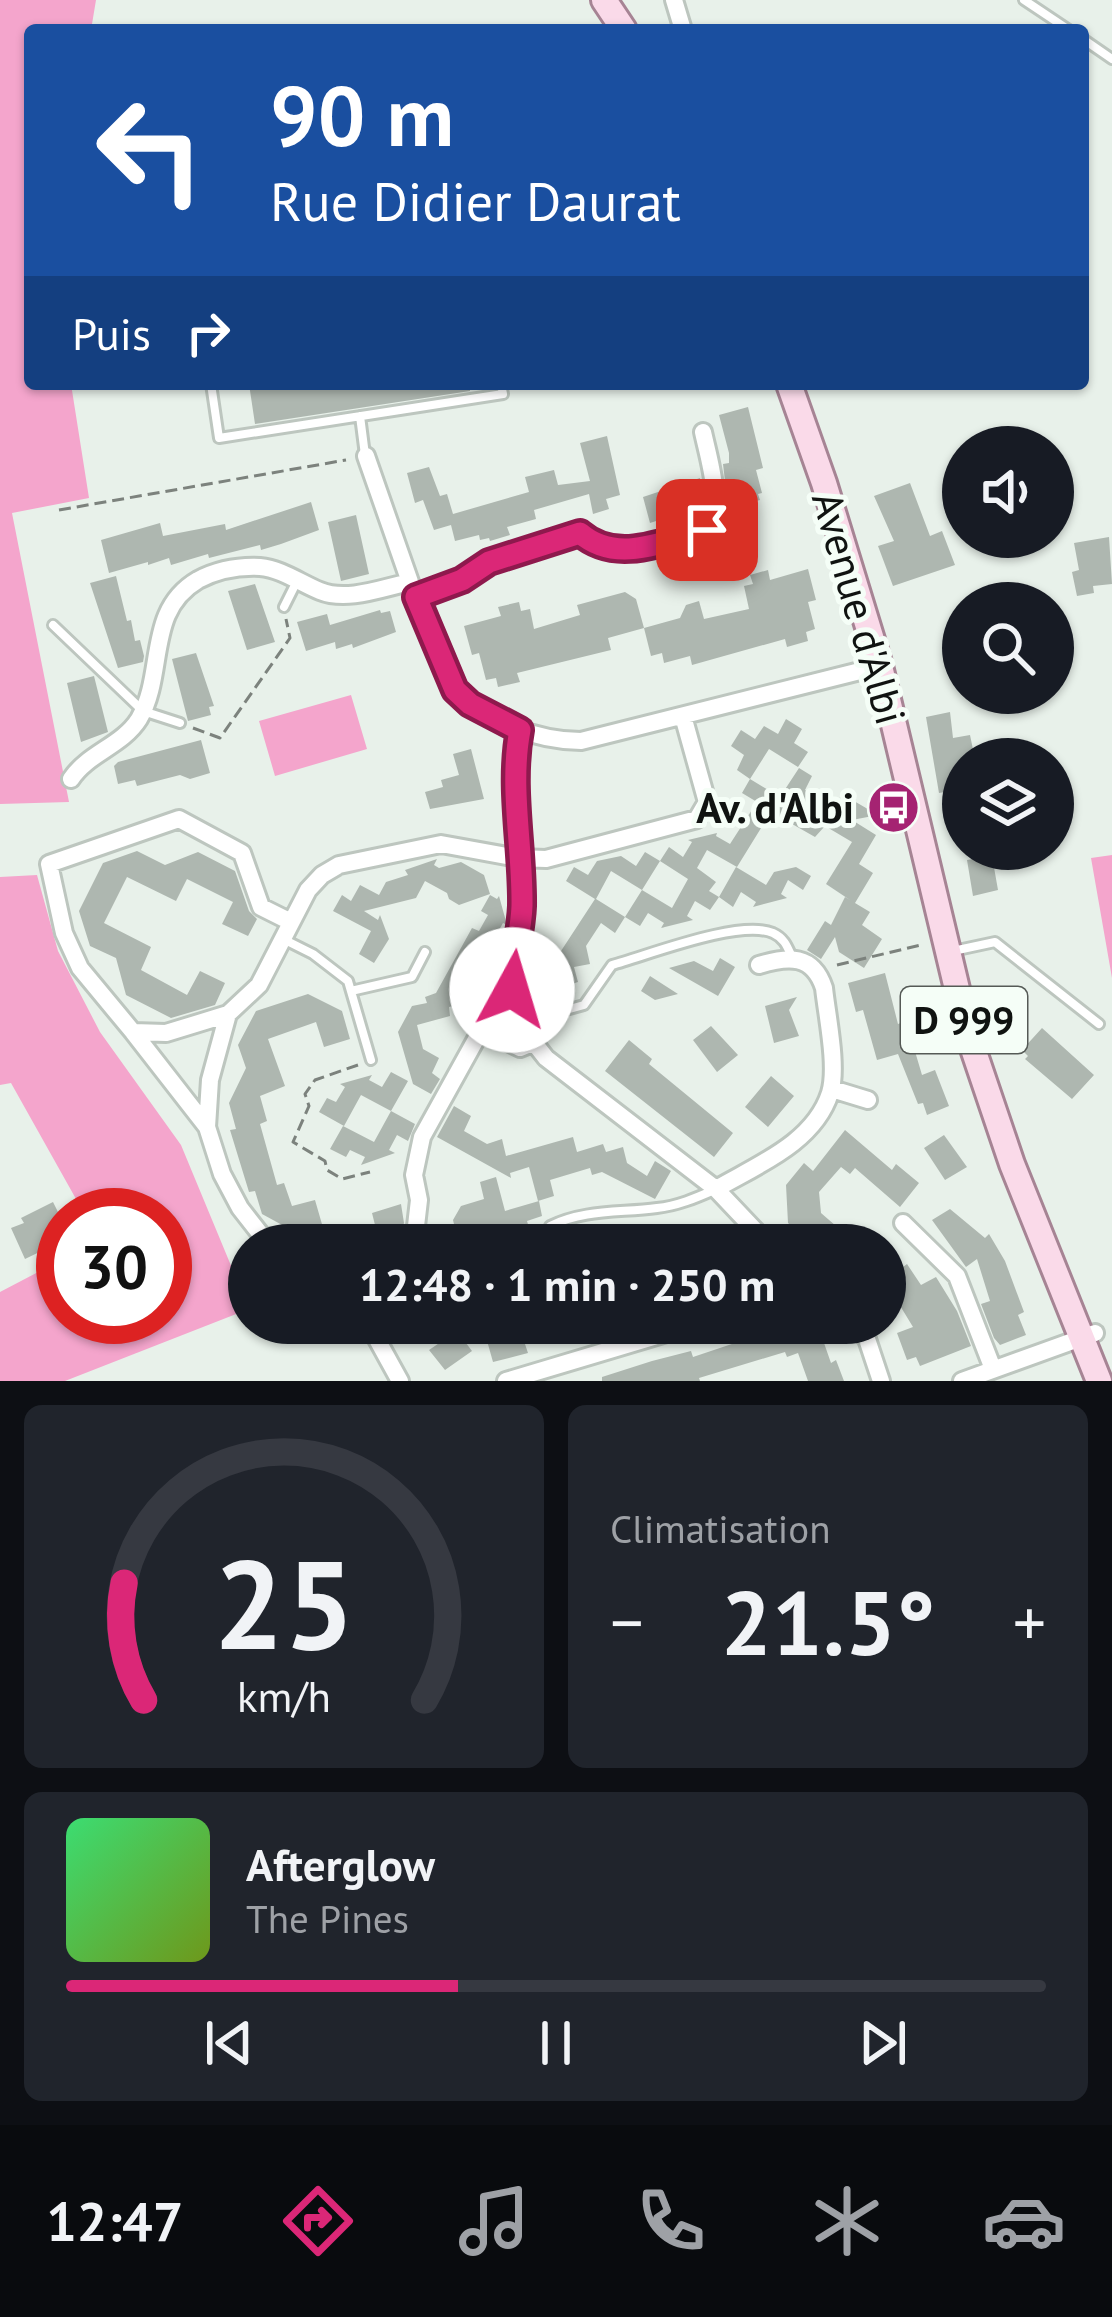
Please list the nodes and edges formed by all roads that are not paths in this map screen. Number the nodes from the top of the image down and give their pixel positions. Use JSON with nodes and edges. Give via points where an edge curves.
{"nodes":[{"id":1,"x":1024,"y":0,"type":"edge"},
{"id":2,"x":1060,"y":24,"type":"edge"},
{"id":3,"x":212,"y":390,"type":"edge"},
{"id":4,"x":502,"y":390,"type":"edge"},
{"id":5,"x":791,"y":390,"type":"edge"},
{"id":6,"x":360,"y":416,"type":"junction"},
{"id":7,"x":703,"y":432,"type":"dead end"},
{"id":8,"x":365,"y":457,"type":"joint"},
{"id":9,"x":298,"y":580,"type":"junction"},
{"id":10,"x":413,"y":590,"type":"junction"},
{"id":11,"x":284,"y":607,"type":"road end"},
{"id":12,"x":53,"y":625,"type":"dead end"},
{"id":13,"x":880,"y":666,"type":"junction"},
{"id":14,"x":143,"y":711,"type":"junction"},
{"id":15,"x":683,"y":716,"type":"junction"},
{"id":16,"x":180,"y":723,"type":"road end"},
{"id":17,"x":520,"y":730,"type":"junction"},
{"id":18,"x":71,"y":779,"type":"dead end"},
{"id":19,"x":50,"y":841,"type":"dead end"},
{"id":20,"x":518,"y":858,"type":"junction"},
{"id":21,"x":49,"y":864,"type":"junction"},
{"id":22,"x":287,"y":930,"type":"junction"},
{"id":23,"x":937,"y":948,"type":"junction"},
{"id":24,"x":425,"y":952,"type":"dead end"},
{"id":25,"x":792,"y":958,"type":"junction"},
{"id":26,"x":759,"y":965,"type":"dead end"},
{"id":27,"x":512,"y":990,"type":"junction"},
{"id":28,"x":351,"y":991,"type":"junction"},
{"id":29,"x":228,"y":1014,"type":"junction"},
{"id":30,"x":521,"y":1022,"type":"junction"},
{"id":31,"x":1099,"y":1024,"type":"dead end"},
{"id":32,"x":482,"y":1029,"type":"junction"},
{"id":33,"x":133,"y":1031,"type":"junction"},
{"id":34,"x":532,"y":1043,"type":"junction"},
{"id":35,"x":370,"y":1060,"type":"road end"},
{"id":36,"x":832,"y":1089,"type":"junction"},
{"id":37,"x":868,"y":1100,"type":"dead end"},
{"id":38,"x":207,"y":1127,"type":"junction"},
{"id":39,"x":716,"y":1190,"type":"junction"},
{"id":40,"x":903,"y":1223,"type":"dead end"},
{"id":41,"x":253,"y":1224,"type":"edge"},
{"id":42,"x":416,"y":1224,"type":"edge"},
{"id":43,"x":554,"y":1224,"type":"edge"},
{"id":44,"x":749,"y":1224,"type":"edge"},
{"id":45,"x":1088,"y":1335,"type":"junction"},
{"id":46,"x":380,"y":1344,"type":"edge"},
{"id":47,"x":630,"y":1344,"type":"edge"},
{"id":48,"x":868,"y":1344,"type":"edge"},
{"id":49,"x":993,"y":1369,"type":"junction"},
{"id":50,"x":1112,"y":1377,"type":"edge"},
{"id":51,"x":400,"y":1381,"type":"edge"},
{"id":52,"x":506,"y":1381,"type":"edge"},
{"id":53,"x":881,"y":1381,"type":"edge"},
{"id":54,"x":962,"y":1381,"type":"edge"},
{"id":55,"x":1101,"y":1381,"type":"edge"}],
"edges":[{"from":1,"to":2,"type":"lane"},
{"from":3,"to":6,"type":"lane","via":[[219,438]]},
{"from":4,"to":6,"type":"lane"},
{"from":5,"to":13,"type":"main road","name":"Avenue d'Albi","number":"D 999"},
{"from":6,"to":8,"type":"lane"},
{"from":7,"to":10,"type":"street","via":[[715,506],[707,530],[623,551],[580,533],[489,562],[462,580]]},
{"from":8,"to":10,"type":"street"},
{"from":9,"to":10,"type":"street","via":[[345,596]]},
{"from":9,"to":11,"type":"lane"},
{"from":9,"to":14,"type":"street","via":[[238,567],[191,585],[166,614]]},
{"from":10,"to":17,"type":"street","via":[[455,690]]},
{"from":12,"to":14,"type":"lane"},
{"from":13,"to":15,"type":"street"},
{"from":13,"to":23,"type":"main road","name":"Avenue d'Albi","number":"D 999"},
{"from":14,"to":16,"type":"lane"},
{"from":14,"to":18,"type":"street","via":[[119,743]]},
{"from":15,"to":17,"type":"street","via":[[581,741]]},
{"from":15,"to":20,"type":"street","via":[[707,802],[697,819],[546,859]]},
{"from":17,"to":20,"type":"street"},
{"from":19,"to":21,"type":"street"},
{"from":20,"to":22,"type":"street","via":[[440,844],[339,865],[308,890]]},
{"from":20,"to":27,"type":"street","via":[[522,907]]},
{"from":21,"to":22,"type":"street","via":[[179,819],[242,853],[261,908]]},
{"from":21,"to":33,"type":"street","via":[[80,968]]},
{"from":22,"to":28,"type":"lane"},
{"from":22,"to":29,"type":"street","via":[[260,985]]},
{"from":23,"to":31,"type":"lane","via":[[995,942]]},
{"from":23,"to":45,"type":"main road","name":"Avenue d'Albi","number":"D 999","via":[[1012,1164]]},
{"from":24,"to":28,"type":"lane","via":[[412,977]]},
{"from":25,"to":26,"type":"street"},
{"from":25,"to":30,"type":"lane","via":[[773,933],[748,928],[612,965],[584,1005]]},
{"from":25,"to":36,"type":"street","via":[[820,974]]},
{"from":27,"to":30,"type":"street"},
{"from":27,"to":32,"type":"street"},
{"from":28,"to":35,"type":"lane"},
{"from":29,"to":33,"type":"street","via":[[166,1033]]},
{"from":29,"to":38,"type":"street"},
{"from":30,"to":34,"type":"street"},
{"from":32,"to":34,"type":"street","via":[[520,1048]]},
{"from":32,"to":42,"type":"street","via":[[415,1156]]},
{"from":33,"to":38,"type":"street"},
{"from":34,"to":39,"type":"street"},
{"from":36,"to":37,"type":"street"},
{"from":36,"to":39,"type":"street","via":[[801,1137]]},
{"from":38,"to":41,"type":"street","via":[[222,1174]]},
{"from":39,"to":43,"type":"lane"},
{"from":39,"to":44,"type":"street"},
{"from":40,"to":49,"type":"street","via":[[957,1276]]},
{"from":45,"to":49,"type":"street"},
{"from":45,"to":55,"type":"main road","name":"Avenue d'Albi","number":"D 999"},
{"from":46,"to":51,"type":"street"},
{"from":47,"to":52,"type":"street"},
{"from":48,"to":53,"type":"street"},
{"from":49,"to":54,"type":"street"},
{"from":50,"to":55,"type":"street"}]}
